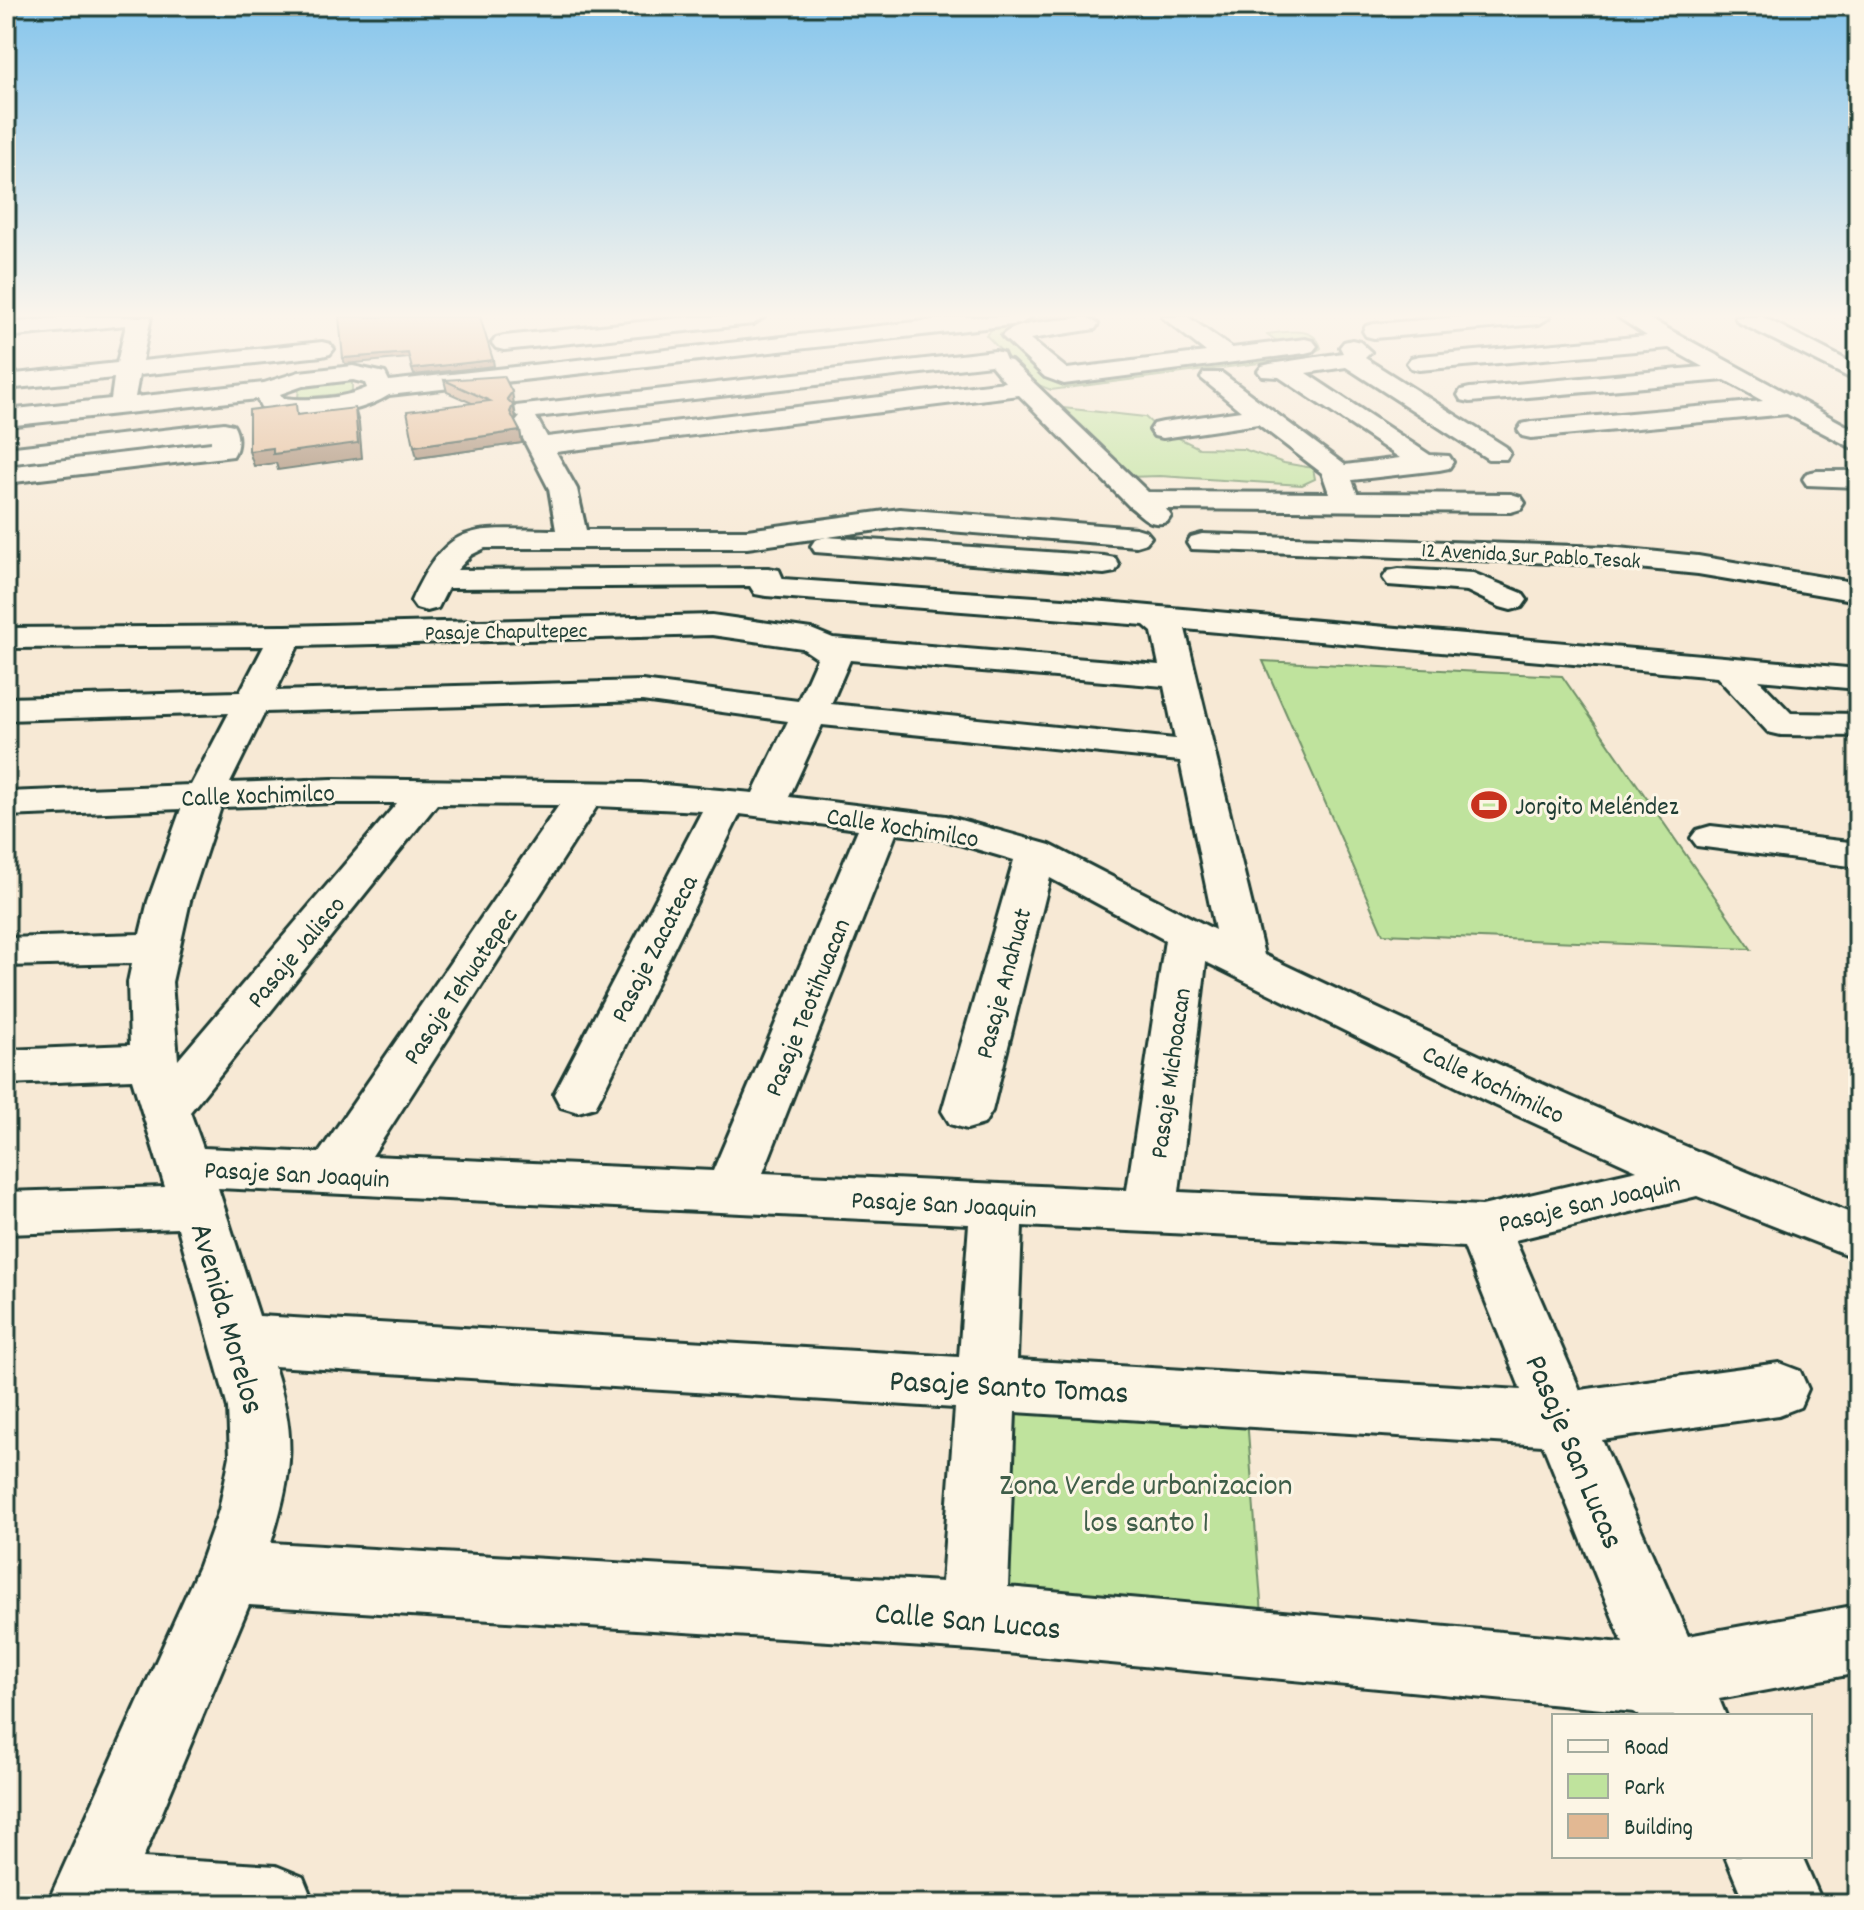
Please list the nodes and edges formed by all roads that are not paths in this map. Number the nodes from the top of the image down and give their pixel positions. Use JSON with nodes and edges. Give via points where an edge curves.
{"nodes":[{"id":1,"x":57,"y":406,"type":"edge"},
{"id":2,"x":121,"y":406,"type":"edge"},
{"id":3,"x":280,"y":406,"type":"edge"},
{"id":4,"x":304,"y":406,"type":"edge"},
{"id":5,"x":523,"y":406,"type":"edge"},
{"id":6,"x":569,"y":406,"type":"edge"},
{"id":7,"x":757,"y":406,"type":"edge"},
{"id":8,"x":897,"y":406,"type":"edge"},
{"id":9,"x":1043,"y":406,"type":"edge"},
{"id":10,"x":1255,"y":406,"type":"edge"},
{"id":11,"x":1340,"y":406,"type":"edge"},
{"id":12,"x":1429,"y":406,"type":"edge"},
{"id":13,"x":1790,"y":406,"type":"edge"},
{"id":14,"x":1791,"y":406,"type":"edge"},
{"id":15,"x":525,"y":411,"type":"junction"},
{"id":16,"x":1264,"y":416,"type":"junction"},
{"id":17,"x":6,"y":418,"type":"edge"},
{"id":18,"x":766,"y":418,"type":"junction"},
{"id":19,"x":1163,"y":430,"type":"dead end"},
{"id":20,"x":1531,"y":430,"type":"dead end"},
{"id":21,"x":1858,"y":443,"type":"edge"},
{"id":22,"x":544,"y":453,"type":"junction"},
{"id":23,"x":107,"y":454,"type":"junction"},
{"id":24,"x":6,"y":456,"type":"edge"},
{"id":25,"x":1426,"y":464,"type":"junction"},
{"id":26,"x":1336,"y":474,"type":"junction"},
{"id":27,"x":6,"y":475,"type":"edge"},
{"id":28,"x":1817,"y":479,"type":"dead end"},
{"id":29,"x":1858,"y":479,"type":"edge"},
{"id":30,"x":1346,"y":502,"type":"junction"},
{"id":31,"x":1511,"y":503,"type":"dead end"},
{"id":32,"x":1148,"y":508,"type":"junction"},
{"id":33,"x":572,"y":538,"type":"junction"},
{"id":34,"x":1210,"y":544,"type":"junction"},
{"id":35,"x":817,"y":545,"type":"dead end"},
{"id":36,"x":1137,"y":547,"type":"junction"},
{"id":37,"x":437,"y":579,"type":"junction"},
{"id":38,"x":1432,"y":585,"type":"dead end"},
{"id":39,"x":1858,"y":592,"type":"edge"},
{"id":40,"x":1511,"y":600,"type":"dead end"},
{"id":41,"x":1105,"y":612,"type":"junction"},
{"id":42,"x":1156,"y":619,"type":"junction"},
{"id":43,"x":412,"y":632,"type":"junction"},
{"id":44,"x":286,"y":636,"type":"junction"},
{"id":45,"x":6,"y":638,"type":"edge"},
{"id":46,"x":1448,"y":644,"type":"junction"},
{"id":47,"x":828,"y":648,"type":"junction"},
{"id":48,"x":1728,"y":668,"type":"junction"},
{"id":49,"x":1179,"y":677,"type":"junction"},
{"id":50,"x":1858,"y":679,"type":"edge"},
{"id":51,"x":253,"y":702,"type":"junction"},
{"id":52,"x":6,"y":709,"type":"edge"},
{"id":53,"x":809,"y":713,"type":"junction"},
{"id":54,"x":1858,"y":725,"type":"edge"},
{"id":55,"x":1196,"y":752,"type":"junction"},
{"id":56,"x":426,"y":793,"type":"junction"},
{"id":57,"x":585,"y":795,"type":"junction"},
{"id":58,"x":205,"y":796,"type":"junction"},
{"id":59,"x":747,"y":803,"type":"junction"},
{"id":60,"x":6,"y":804,"type":"edge"},
{"id":61,"x":882,"y":820,"type":"junction"},
{"id":62,"x":1711,"y":838,"type":"dead end"},
{"id":63,"x":1036,"y":854,"type":"junction"},
{"id":64,"x":1858,"y":855,"type":"edge"},
{"id":65,"x":1188,"y":934,"type":"junction"},
{"id":66,"x":158,"y":948,"type":"junction"},
{"id":67,"x":6,"y":952,"type":"edge"},
{"id":68,"x":1244,"y":963,"type":"junction"},
{"id":69,"x":6,"y":1067,"type":"edge"},
{"id":70,"x":160,"y":1085,"type":"junction"},
{"id":71,"x":578,"y":1094,"type":"dead end"},
{"id":72,"x":967,"y":1111,"type":"dead end"},
{"id":73,"x":332,"y":1175,"type":"junction"},
{"id":74,"x":1699,"y":1176,"type":"junction"},
{"id":75,"x":191,"y":1187,"type":"junction"},
{"id":76,"x":729,"y":1194,"type":"junction"},
{"id":77,"x":997,"y":1205,"type":"junction"},
{"id":78,"x":1150,"y":1212,"type":"junction"},
{"id":79,"x":7,"y":1215,"type":"edge"},
{"id":80,"x":1482,"y":1227,"type":"junction"},
{"id":81,"x":1858,"y":1238,"type":"edge"},
{"id":82,"x":237,"y":1339,"type":"junction"},
{"id":83,"x":987,"y":1384,"type":"junction"},
{"id":84,"x":1779,"y":1389,"type":"dead end"},
{"id":85,"x":1562,"y":1419,"type":"junction"},
{"id":86,"x":230,"y":1572,"type":"junction"},
{"id":87,"x":973,"y":1617,"type":"junction"},
{"id":88,"x":1858,"y":1639,"type":"edge"},
{"id":89,"x":1668,"y":1690,"type":"edge"},
{"id":90,"x":1763,"y":1858,"type":"edge"},
{"id":91,"x":87,"y":1899,"type":"edge"},
{"id":92,"x":276,"y":1904,"type":"edge"},
{"id":93,"x":1785,"y":1904,"type":"edge"}],
"edges":[{"from":1,"to":17,"type":"street"},
{"from":2,"to":23,"type":"street"},
{"from":3,"to":4,"type":"street"},
{"from":5,"to":15,"type":"street"},
{"from":6,"to":15,"type":"street"},
{"from":7,"to":18,"type":"street"},
{"from":8,"to":18,"type":"street"},
{"from":9,"to":32,"type":"street"},
{"from":10,"to":16,"type":"street"},
{"from":11,"to":25,"type":"street"},
{"from":12,"to":25,"type":"street","via":[[1497,453]]},
{"from":13,"to":20,"type":"street"},
{"from":14,"to":21,"type":"street"},
{"from":15,"to":22,"type":"street"},
{"from":16,"to":19,"type":"street"},
{"from":16,"to":26,"type":"street"},
{"from":18,"to":22,"type":"street"},
{"from":22,"to":33,"type":"street","via":[[566,498]]},
{"from":23,"to":24,"type":"street"},
{"from":23,"to":27,"type":"street"},
{"from":25,"to":26,"type":"street"},
{"from":26,"to":30,"type":"street"},
{"from":28,"to":29,"type":"street"},
{"from":30,"to":31,"type":"street"},
{"from":30,"to":32,"type":"street"},
{"from":32,"to":34,"type":"street","via":[[1203,525]]},
{"from":32,"to":36,"type":"street","via":[[1133,531]]},
{"from":33,"to":36,"type":"street","via":[[747,539],[900,518]]},
{"from":33,"to":37,"type":"street","via":[[504,537],[464,544],[450,553]]},
{"from":34,"to":36,"type":"street","name":"12 Avenida Sur Pablo Tesak"},
{"from":34,"to":39,"type":"street","name":"12 Avenida Sur Pablo Tesak","via":[[1608,556]]},
{"from":34,"to":40,"type":"street","via":[[1298,573],[1473,582]]},
{"from":35,"to":36,"type":"street"},
{"from":36,"to":41,"type":"street"},
{"from":37,"to":41,"type":"street","via":[[768,577],[766,587]]},
{"from":37,"to":43,"type":"street"},
{"from":38,"to":46,"type":"street"},
{"from":41,"to":42,"type":"street"},
{"from":42,"to":46,"type":"street"},
{"from":42,"to":49,"type":"street","via":[[1168,628]]},
{"from":43,"to":44,"type":"street","name":"Pasaje Chapultepec"},
{"from":43,"to":47,"type":"street","name":"Pasaje Chapultepec","via":[[712,625],[811,639]]},
{"from":44,"to":45,"type":"street","name":"Pasaje Chapultepec"},
{"from":44,"to":51,"type":"street","name":"Avenida Morelos"},
{"from":46,"to":48,"type":"street"},
{"from":47,"to":49,"type":"street","name":"Pasaje Chapultepec"},
{"from":47,"to":53,"type":"street","via":[[833,663]]},
{"from":48,"to":50,"type":"street"},
{"from":48,"to":54,"type":"street","via":[[1781,724]]},
{"from":49,"to":55,"type":"street"},
{"from":51,"to":52,"type":"street"},
{"from":51,"to":53,"type":"street","via":[[642,691]]},
{"from":51,"to":58,"type":"street","name":"Avenida Morelos"},
{"from":53,"to":55,"type":"street"},
{"from":53,"to":59,"type":"street"},
{"from":55,"to":68,"type":"street"},
{"from":56,"to":57,"type":"street","name":"Calle Xochimilco"},
{"from":56,"to":58,"type":"street","name":"Calle Xochimilco"},
{"from":56,"to":70,"type":"street","name":"Pasaje Jalisco"},
{"from":57,"to":59,"type":"street","name":"Calle Xochimilco"},
{"from":57,"to":73,"type":"street","name":"Pasaje Tehuatepec"},
{"from":58,"to":60,"type":"street","name":"Calle Xochimilco"},
{"from":58,"to":66,"type":"street","name":"Avenida Morelos"},
{"from":59,"to":61,"type":"street","name":"Calle Xochimilco"},
{"from":59,"to":71,"type":"street","name":"Pasaje Zacateca"},
{"from":61,"to":63,"type":"street","name":"Calle Xochimilco","via":[[946,828]]},
{"from":61,"to":76,"type":"street","name":"Pasaje Teotihuacan"},
{"from":62,"to":64,"type":"street"},
{"from":63,"to":65,"type":"street","name":"Calle Xochimilco"},
{"from":63,"to":72,"type":"street","name":"Pasaje Anahuat"},
{"from":65,"to":68,"type":"street","name":"Calle Xochimilco"},
{"from":65,"to":78,"type":"street","name":"Pasaje Michoacan"},
{"from":66,"to":67,"type":"street"},
{"from":66,"to":70,"type":"street","name":"Avenida Morelos","via":[[150,982]]},
{"from":68,"to":74,"type":"street","name":"Calle Xochimilco","via":[[1503,1089]]},
{"from":69,"to":70,"type":"street"},
{"from":70,"to":75,"type":"street","name":"Avenida Morelos"},
{"from":73,"to":75,"type":"street","name":"Pasaje San Joaquin"},
{"from":73,"to":76,"type":"street","name":"Pasaje San Joaquin"},
{"from":74,"to":80,"type":"street","name":"Pasaje San Joaquin"},
{"from":74,"to":81,"type":"street","name":"Calle Xochimilco"},
{"from":75,"to":79,"type":"street","name":"Pasaje San Joaquin"},
{"from":75,"to":82,"type":"street","name":"Avenida Morelos"},
{"from":76,"to":77,"type":"street","name":"Pasaje San Joaquin"},
{"from":77,"to":78,"type":"street","name":"Pasaje San Joaquin"},
{"from":77,"to":83,"type":"street"},
{"from":78,"to":80,"type":"street","name":"Pasaje San Joaquin"},
{"from":80,"to":85,"type":"street","name":"Pasaje San Lucas"},
{"from":82,"to":83,"type":"street","name":"Pasaje Santo Tomas"},
{"from":82,"to":86,"type":"street","name":"Avenida Morelos","via":[[258,1408],[261,1456]]},
{"from":83,"to":85,"type":"street","name":"Pasaje Santo Tomas"},
{"from":83,"to":87,"type":"street"},
{"from":84,"to":85,"type":"street","name":"Pasaje Santo Tomas"},
{"from":85,"to":89,"type":"street","name":"Pasaje San Lucas"},
{"from":86,"to":87,"type":"street","name":"Calle San Lucas"},
{"from":86,"to":91,"type":"street","name":"Avenida Morelos"},
{"from":87,"to":89,"type":"street","name":"Calle San Lucas"},
{"from":88,"to":89,"type":"street"},
{"from":90,"to":93,"type":"street"},
{"from":91,"to":92,"type":"street"}]}
